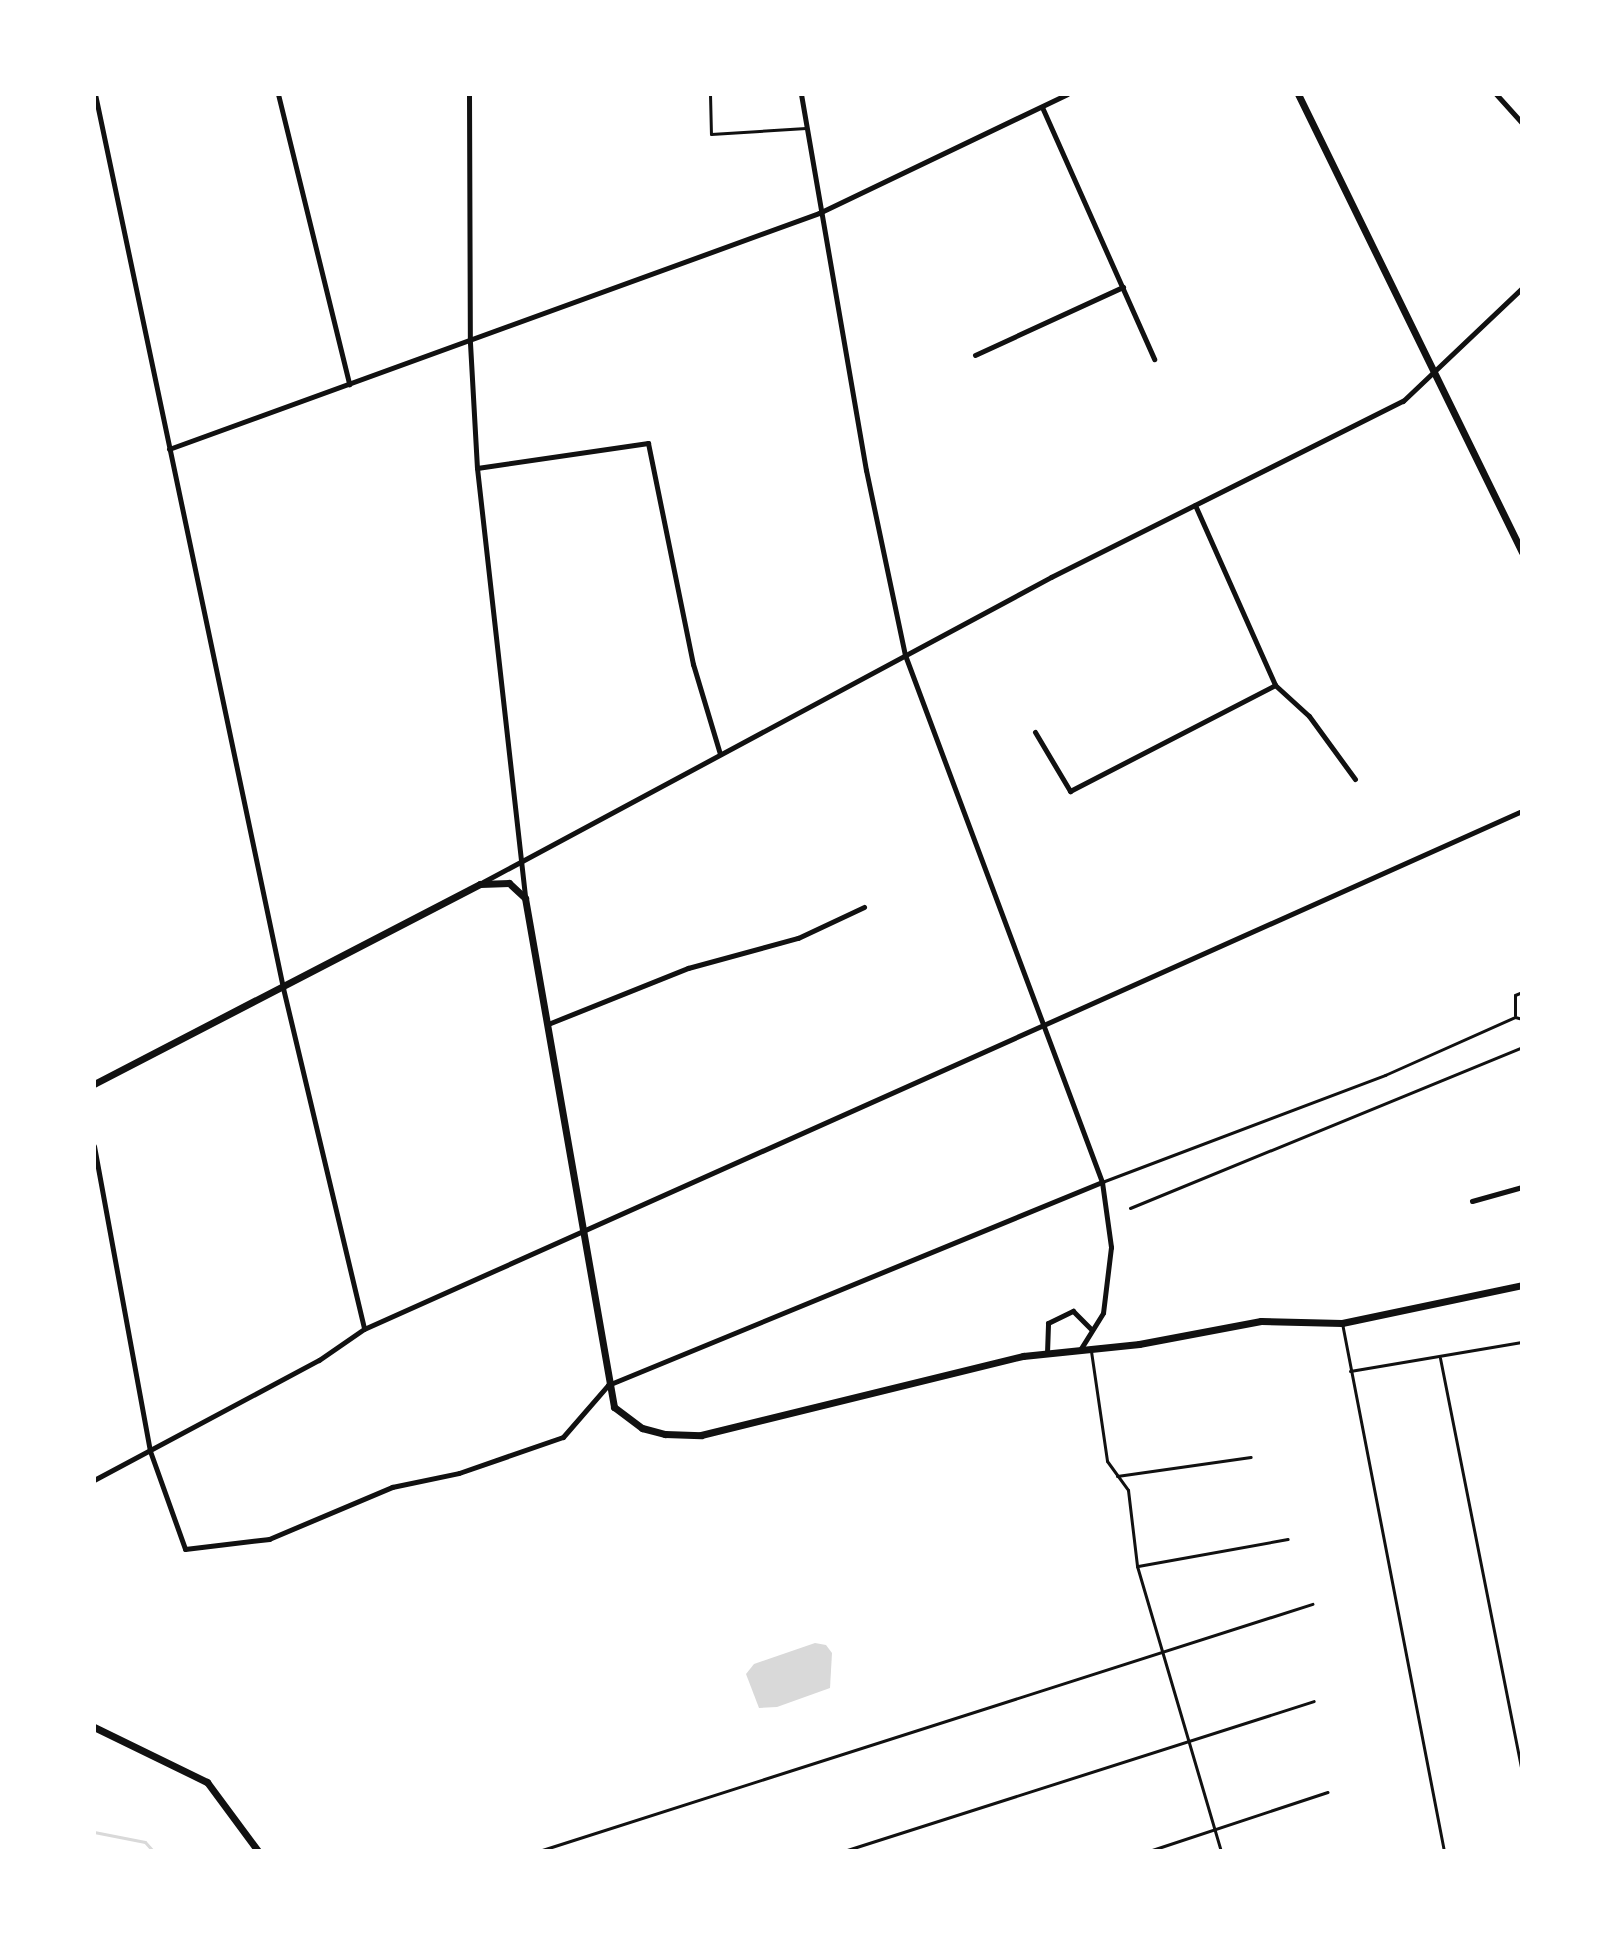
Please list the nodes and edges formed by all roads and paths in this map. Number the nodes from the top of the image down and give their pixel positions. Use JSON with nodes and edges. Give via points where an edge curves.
{"nodes":[{"id":1,"x":95,"y":94,"type":"edge"},
{"id":2,"x":278,"y":94,"type":"edge"},
{"id":3,"x":469,"y":94,"type":"edge"},
{"id":4,"x":710,"y":94,"type":"edge"},
{"id":5,"x":801,"y":94,"type":"edge"},
{"id":6,"x":1067,"y":94,"type":"edge"},
{"id":7,"x":1298,"y":94,"type":"edge"},
{"id":8,"x":1496,"y":94,"type":"edge"},
{"id":9,"x":1042,"y":107,"type":"junction"},
{"id":10,"x":1522,"y":123,"type":"edge"},
{"id":11,"x":806,"y":128,"type":"junction"},
{"id":12,"x":819,"y":213,"type":"junction"},
{"id":13,"x":1123,"y":287,"type":"junction"},
{"id":14,"x":1522,"y":288,"type":"edge"},
{"id":15,"x":470,"y":343,"type":"junction"},
{"id":16,"x":975,"y":355,"type":"dead end"},
{"id":17,"x":1154,"y":359,"type":"dead end"},
{"id":18,"x":1434,"y":375,"type":"junction"},
{"id":19,"x":349,"y":384,"type":"junction"},
{"id":20,"x":169,"y":449,"type":"junction"},
{"id":21,"x":477,"y":468,"type":"junction"},
{"id":22,"x":1195,"y":505,"type":"junction"},
{"id":23,"x":1522,"y":552,"type":"edge"},
{"id":24,"x":905,"y":655,"type":"junction"},
{"id":25,"x":1275,"y":685,"type":"junction"},
{"id":26,"x":1035,"y":732,"type":"dead end"},
{"id":27,"x":720,"y":754,"type":"junction"},
{"id":28,"x":1355,"y":779,"type":"dead end"},
{"id":29,"x":1522,"y":811,"type":"edge"},
{"id":30,"x":518,"y":860,"type":"junction"},
{"id":31,"x":480,"y":884,"type":"junction"},
{"id":32,"x":525,"y":898,"type":"junction"},
{"id":33,"x":864,"y":907,"type":"dead end"},
{"id":34,"x":283,"y":988,"type":"junction"},
{"id":35,"x":1522,"y":992,"type":"edge"},
{"id":36,"x":1515,"y":1017,"type":"junction"},
{"id":37,"x":1522,"y":1019,"type":"edge"},
{"id":38,"x":548,"y":1024,"type":"junction"},
{"id":39,"x":1044,"y":1026,"type":"junction"},
{"id":40,"x":1522,"y":1047,"type":"edge"},
{"id":41,"x":94,"y":1084,"type":"edge"},
{"id":42,"x":94,"y":1146,"type":"edge"},
{"id":43,"x":1102,"y":1182,"type":"junction"},
{"id":44,"x":1522,"y":1187,"type":"edge"},
{"id":45,"x":1472,"y":1201,"type":"dead end"},
{"id":46,"x":1130,"y":1208,"type":"dead end"},
{"id":47,"x":581,"y":1233,"type":"junction"},
{"id":48,"x":1522,"y":1285,"type":"edge"},
{"id":49,"x":1342,"y":1323,"type":"junction"},
{"id":50,"x":364,"y":1329,"type":"junction"},
{"id":51,"x":1091,"y":1329,"type":"junction"},
{"id":52,"x":1522,"y":1342,"type":"edge"},
{"id":53,"x":1091,"y":1349,"type":"junction"},
{"id":54,"x":1080,"y":1350,"type":"junction"},
{"id":55,"x":1047,"y":1353,"type":"junction"},
{"id":56,"x":1440,"y":1358,"type":"junction"},
{"id":57,"x":1350,"y":1371,"type":"junction"},
{"id":58,"x":608,"y":1385,"type":"junction"},
{"id":59,"x":150,"y":1451,"type":"junction"},
{"id":60,"x":1251,"y":1457,"type":"dead end"},
{"id":61,"x":1117,"y":1476,"type":"junction"},
{"id":62,"x":94,"y":1480,"type":"edge"},
{"id":63,"x":1288,"y":1539,"type":"dead end"},
{"id":64,"x":1137,"y":1566,"type":"junction"},
{"id":65,"x":1312,"y":1604,"type":"dead end"},
{"id":66,"x":1160,"y":1653,"type":"junction"},
{"id":67,"x":1314,"y":1701,"type":"dead end"},
{"id":68,"x":94,"y":1727,"type":"edge"},
{"id":69,"x":1190,"y":1740,"type":"junction"},
{"id":70,"x":1522,"y":1773,"type":"edge"},
{"id":71,"x":1327,"y":1792,"type":"dead end"},
{"id":72,"x":1214,"y":1830,"type":"junction"},
{"id":73,"x":258,"y":1851,"type":"edge"},
{"id":74,"x":539,"y":1851,"type":"edge"},
{"id":75,"x":844,"y":1851,"type":"edge"},
{"id":76,"x":1149,"y":1851,"type":"edge"},
{"id":77,"x":1221,"y":1851,"type":"edge"},
{"id":78,"x":1444,"y":1851,"type":"edge"}],
"edges":[{"from":1,"to":20,"type":"street"},
{"from":2,"to":19,"type":"street"},
{"from":3,"to":15,"type":"street"},
{"from":4,"to":11,"type":"lane","via":[[711,134]]},
{"from":5,"to":11,"type":"street"},
{"from":6,"to":9,"type":"street"},
{"from":7,"to":18,"type":"street"},
{"from":8,"to":10,"type":"street"},
{"from":9,"to":12,"type":"street"},
{"from":9,"to":13,"type":"street"},
{"from":11,"to":12,"type":"street"},
{"from":12,"to":15,"type":"street"},
{"from":12,"to":24,"type":"street"},
{"from":13,"to":16,"type":"street"},
{"from":13,"to":17,"type":"street"},
{"from":14,"to":18,"type":"street"},
{"from":15,"to":19,"type":"street"},
{"from":15,"to":21,"type":"street"},
{"from":18,"to":22,"type":"street","via":[[1403,401]]},
{"from":18,"to":23,"type":"street"},
{"from":19,"to":20,"type":"street"},
{"from":20,"to":34,"type":"street"},
{"from":21,"to":27,"type":"street","via":[[648,443],[693,664]]},
{"from":21,"to":30,"type":"street"},
{"from":22,"to":24,"type":"street"},
{"from":22,"to":25,"type":"street"},
{"from":24,"to":27,"type":"street"},
{"from":24,"to":39,"type":"street"},
{"from":25,"to":26,"type":"street","via":[[1070,791]]},
{"from":25,"to":28,"type":"street","via":[[1309,716]]},
{"from":27,"to":30,"type":"street"},
{"from":29,"to":39,"type":"street"},
{"from":30,"to":31,"type":"street"},
{"from":30,"to":32,"type":"street"},
{"from":31,"to":32,"type":"street","via":[[509,883]]},
{"from":31,"to":34,"type":"street"},
{"from":32,"to":38,"type":"street"},
{"from":33,"to":38,"type":"street","via":[[798,938],[688,968]]},
{"from":34,"to":41,"type":"street"},
{"from":34,"to":50,"type":"street"},
{"from":35,"to":36,"type":"lane","via":[[1515,995]]},
{"from":36,"to":37,"type":"lane"},
{"from":36,"to":43,"type":"lane","via":[[1385,1075]]},
{"from":38,"to":47,"type":"street"},
{"from":39,"to":43,"type":"street"},
{"from":39,"to":47,"type":"street"},
{"from":40,"to":46,"type":"lane"},
{"from":42,"to":59,"type":"street"},
{"from":43,"to":51,"type":"street","via":[[1111,1247],[1103,1313]]},
{"from":43,"to":58,"type":"street"},
{"from":44,"to":45,"type":"street"},
{"from":47,"to":50,"type":"street"},
{"from":47,"to":58,"type":"street"},
{"from":48,"to":49,"type":"street"},
{"from":49,"to":53,"type":"street","via":[[1261,1321]]},
{"from":49,"to":57,"type":"lane"},
{"from":50,"to":59,"type":"street","via":[[319,1360]]},
{"from":51,"to":54,"type":"street"},
{"from":51,"to":55,"type":"street","via":[[1073,1311],[1048,1323]]},
{"from":52,"to":56,"type":"lane"},
{"from":53,"to":54,"type":"street"},
{"from":53,"to":61,"type":"lane","via":[[1107,1461]]},
{"from":54,"to":55,"type":"street"},
{"from":55,"to":58,"type":"street","via":[[701,1435],[642,1428],[614,1407]]},
{"from":56,"to":57,"type":"lane"},
{"from":56,"to":70,"type":"lane"},
{"from":57,"to":78,"type":"lane"},
{"from":58,"to":59,"type":"street","via":[[563,1437],[459,1473],[392,1487],[269,1539],[185,1549]]},
{"from":59,"to":62,"type":"street"},
{"from":60,"to":61,"type":"lane"},
{"from":61,"to":64,"type":"lane","via":[[1128,1490]]},
{"from":63,"to":64,"type":"lane"},
{"from":64,"to":66,"type":"lane"},
{"from":65,"to":66,"type":"lane"},
{"from":66,"to":69,"type":"lane"},
{"from":66,"to":74,"type":"lane"},
{"from":67,"to":69,"type":"lane"},
{"from":68,"to":73,"type":"street","via":[[207,1782]]},
{"from":69,"to":72,"type":"lane"},
{"from":69,"to":75,"type":"lane"},
{"from":71,"to":72,"type":"lane"},
{"from":72,"to":76,"type":"lane"},
{"from":72,"to":77,"type":"lane"}]}
